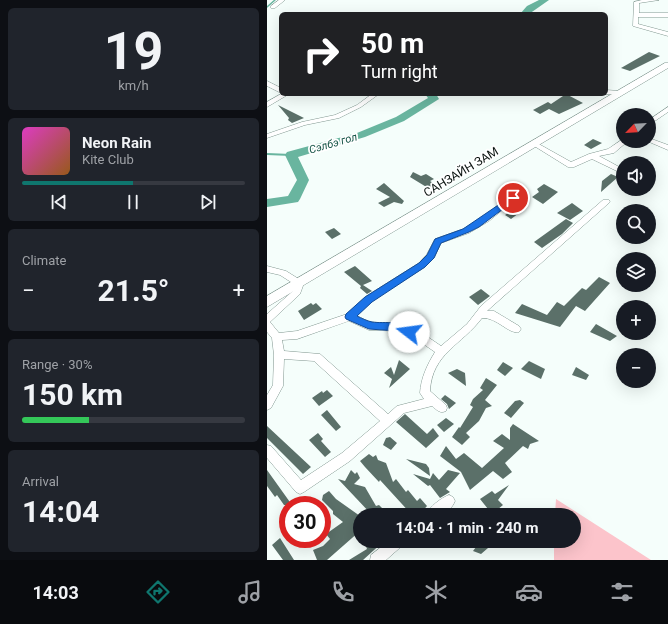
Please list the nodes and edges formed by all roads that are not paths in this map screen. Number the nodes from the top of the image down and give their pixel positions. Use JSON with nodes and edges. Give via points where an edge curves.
{"nodes":[{"id":1,"x":282,"y":0,"type":"edge"},
{"id":2,"x":656,"y":0,"type":"edge"},
{"id":3,"x":273,"y":7,"type":"dead end"},
{"id":4,"x":636,"y":15,"type":"junction"},
{"id":5,"x":668,"y":15,"type":"edge"},
{"id":6,"x":668,"y":34,"type":"edge"},
{"id":7,"x":668,"y":65,"type":"edge"},
{"id":8,"x":267,"y":82,"type":"edge"},
{"id":9,"x":279,"y":90,"type":"edge"},
{"id":10,"x":608,"y":92,"type":"edge"},
{"id":11,"x":620,"y":93,"type":"junction"},
{"id":12,"x":283,"y":96,"type":"edge"},
{"id":13,"x":373,"y":96,"type":"edge"},
{"id":14,"x":267,"y":105,"type":"edge"},
{"id":15,"x":668,"y":109,"type":"edge"},
{"id":16,"x":656,"y":118,"type":"edge"},
{"id":17,"x":267,"y":136,"type":"edge"},
{"id":18,"x":656,"y":143,"type":"edge"},
{"id":19,"x":535,"y":144,"type":"junction"},
{"id":20,"x":616,"y":147,"type":"edge"},
{"id":21,"x":668,"y":148,"type":"edge"},
{"id":22,"x":592,"y":156,"type":"junction"},
{"id":23,"x":616,"y":168,"type":"edge"},
{"id":24,"x":513,"y":198,"type":"dead end"},
{"id":25,"x":606,"y":202,"type":"dead end"},
{"id":26,"x":267,"y":269,"type":"edge"},
{"id":27,"x":299,"y":283,"type":"junction"},
{"id":28,"x":267,"y":302,"type":"edge"},
{"id":29,"x":479,"y":315,"type":"junction"},
{"id":30,"x":350,"y":317,"type":"junction"},
{"id":31,"x":267,"y":320,"type":"edge"},
{"id":32,"x":267,"y":325,"type":"edge"},
{"id":33,"x":516,"y":329,"type":"dead end"},
{"id":34,"x":277,"y":337,"type":"junction"},
{"id":35,"x":441,"y":351,"type":"junction"},
{"id":36,"x":279,"y":355,"type":"junction"},
{"id":37,"x":267,"y":405,"type":"edge"},
{"id":38,"x":387,"y":421,"type":"junction"},
{"id":39,"x":267,"y":450,"type":"edge"},
{"id":40,"x":449,"y":501,"type":"dead end"},
{"id":41,"x":440,"y":508,"type":"edge"},
{"id":42,"x":391,"y":548,"type":"edge"},
{"id":43,"x":376,"y":560,"type":"edge"}],
"edges":[{"from":1,"to":3,"type":"street"},
{"from":2,"to":4,"type":"street","via":[[637,2]]},
{"from":4,"to":5,"type":"street"},
{"from":4,"to":6,"type":"street","via":[[635,25]]},
{"from":7,"to":11,"type":"main road","name":"САНЗАЙН ЗАМ"},
{"from":8,"to":9,"type":"street"},
{"from":10,"to":11,"type":"street"},
{"from":11,"to":19,"type":"main road","name":"САНЗАЙН ЗАМ"},
{"from":12,"to":14,"type":"street"},
{"from":13,"to":17,"type":"street","via":[[337,117]]},
{"from":15,"to":16,"type":"street"},
{"from":18,"to":21,"type":"street"},
{"from":19,"to":22,"type":"street","via":[[571,165]]},
{"from":19,"to":27,"type":"main road","name":"САНЗАЙН ЗАМ"},
{"from":20,"to":22,"type":"street"},
{"from":22,"to":23,"type":"street"},
{"from":24,"to":30,"type":"street","via":[[487,219],[438,241],[431,256],[422,265],[368,300]]},
{"from":25,"to":29,"type":"street","via":[[540,258]]},
{"from":26,"to":27,"type":"street","via":[[283,273]]},
{"from":27,"to":28,"type":"main road","name":"САНЗАЙН ЗАМ"},
{"from":27,"to":31,"type":"street","via":[[297,292]]},
{"from":29,"to":33,"type":"street","via":[[491,314]]},
{"from":29,"to":35,"type":"street","via":[[470,327]]},
{"from":30,"to":34,"type":"street","via":[[297,336]]},
{"from":30,"to":35,"type":"street","via":[[369,326],[398,327],[419,336]]},
{"from":32,"to":34,"type":"street"},
{"from":34,"to":36,"type":"street"},
{"from":35,"to":38,"type":"street","via":[[431,366],[425,385],[425,393],[438,405],[401,409]]},
{"from":36,"to":37,"type":"street","via":[[278,386]]},
{"from":36,"to":38,"type":"street","via":[[316,357]]},
{"from":38,"to":39,"type":"street","via":[[346,457],[300,488]]},
{"from":40,"to":41,"type":"street"},
{"from":42,"to":43,"type":"street"}]}
